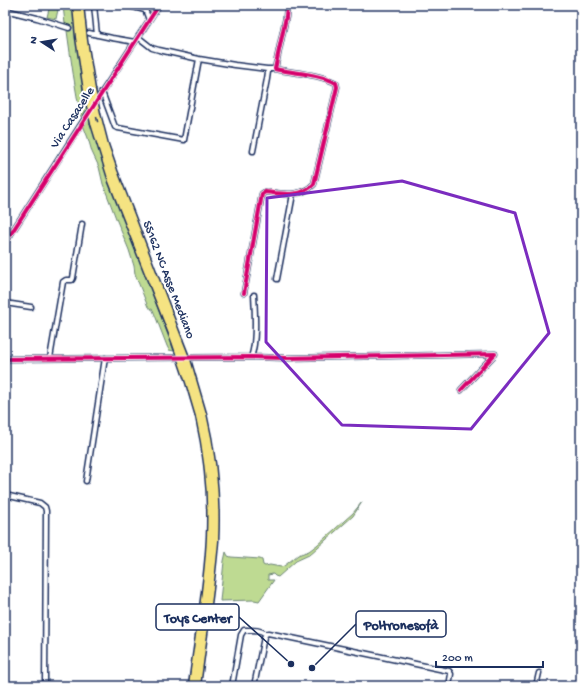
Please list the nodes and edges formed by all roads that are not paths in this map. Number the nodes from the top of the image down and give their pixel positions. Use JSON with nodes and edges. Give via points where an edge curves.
{"nodes":[{"id":1,"x":76,"y":5,"type":"edge"},
{"id":2,"x":80,"y":5,"type":"edge"},
{"id":3,"x":94,"y":5,"type":"edge"},
{"id":4,"x":125,"y":5,"type":"edge"},
{"id":5,"x":159,"y":5,"type":"edge"},
{"id":6,"x":287,"y":5,"type":"edge"},
{"id":7,"x":5,"y":10,"type":"edge"},
{"id":8,"x":149,"y":20,"type":"junction"},
{"id":9,"x":69,"y":28,"type":"tunnel mouth"},
{"id":10,"x":89,"y":33,"type":"tunnel mouth"},
{"id":11,"x":97,"y":35,"type":"junction"},
{"id":12,"x":136,"y":40,"type":"junction"},
{"id":13,"x":199,"y":59,"type":"junction"},
{"id":14,"x":275,"y":69,"type":"junction"},
{"id":15,"x":267,"y":70,"type":"junction"},
{"id":16,"x":102,"y":92,"type":"junction"},
{"id":17,"x":253,"y":151,"type":"dead end"},
{"id":18,"x":293,"y":194,"type":"junction"},
{"id":19,"x":82,"y":224,"type":"dead end"},
{"id":20,"x":5,"y":243,"type":"edge"},
{"id":21,"x":276,"y":279,"type":"dead end"},
{"id":22,"x":244,"y":293,"type":"dead end"},
{"id":23,"x":254,"y":295,"type":"dead end"},
{"id":24,"x":5,"y":302,"type":"edge"},
{"id":25,"x":31,"y":307,"type":"dead end"},
{"id":26,"x":177,"y":341,"type":"junction"},
{"id":27,"x":251,"y":357,"type":"junction"},
{"id":28,"x":50,"y":358,"type":"junction"},
{"id":29,"x":105,"y":358,"type":"junction"},
{"id":30,"x":5,"y":359,"type":"edge"},
{"id":31,"x":461,"y":390,"type":"dead end"},
{"id":32,"x":86,"y":481,"type":"dead end"},
{"id":33,"x":5,"y":495,"type":"edge"},
{"id":34,"x":266,"y":634,"type":"junction"},
{"id":35,"x":199,"y":653,"type":"junction"},
{"id":36,"x":539,"y":673,"type":"dead end"},
{"id":37,"x":45,"y":686,"type":"edge"},
{"id":38,"x":192,"y":686,"type":"edge"},
{"id":39,"x":197,"y":686,"type":"edge"},
{"id":40,"x":232,"y":686,"type":"edge"},
{"id":41,"x":254,"y":686,"type":"edge"},
{"id":42,"x":449,"y":686,"type":"edge"},
{"id":43,"x":536,"y":686,"type":"edge"}],
"edges":[{"from":1,"to":26,"type":"highway","name":"SS162 NC Asse Mediano","bridge":true,"via":[[88,97],[94,123],[112,181]]},
{"from":2,"to":26,"type":"highway","name":"SS162 NC Asse Mediano","bridge":true,"via":[[92,90],[105,145]]},
{"from":3,"to":11,"type":"street"},
{"from":4,"to":8,"type":"street","via":[[144,10]]},
{"from":5,"to":8,"type":"street","name":"Via Casacelle"},
{"from":6,"to":14,"type":"street"},
{"from":7,"to":9,"type":"street"},
{"from":8,"to":12,"type":"street","name":"Via Casacelle"},
{"from":10,"to":11,"type":"street"},
{"from":11,"to":12,"type":"street"},
{"from":12,"to":13,"type":"street","via":[[152,48]]},
{"from":12,"to":16,"type":"street","name":"Via Casacelle"},
{"from":13,"to":15,"type":"street"},
{"from":13,"to":16,"type":"street","via":[[184,140],[115,127]]},
{"from":14,"to":15,"type":"street"},
{"from":14,"to":18,"type":"street","via":[[336,83],[314,184],[305,191]]},
{"from":15,"to":17,"type":"street"},
{"from":16,"to":20,"type":"street","name":"Via Casacelle"},
{"from":18,"to":21,"type":"street"},
{"from":18,"to":22,"type":"street","via":[[263,193]]},
{"from":19,"to":28,"type":"street","via":[[73,280],[63,282]]},
{"from":23,"to":27,"type":"street","via":[[255,334]]},
{"from":24,"to":25,"type":"street"},
{"from":26,"to":35,"type":"highway","name":"SS162 NC Asse Mediano","bridge":true,"via":[[201,415],[212,479],[206,599]]},
{"from":27,"to":29,"type":"street"},
{"from":27,"to":31,"type":"street","via":[[495,354]]},
{"from":28,"to":29,"type":"street"},
{"from":28,"to":30,"type":"street"},
{"from":29,"to":32,"type":"street"},
{"from":33,"to":37,"type":"street","via":[[40,503],[46,511]]},
{"from":34,"to":40,"type":"street","via":[[257,630],[244,630]]},
{"from":34,"to":41,"type":"street"},
{"from":34,"to":42,"type":"street","via":[[449,671]]},
{"from":35,"to":38,"type":"highway","name":"SS162 NC Asse Mediano"},
{"from":35,"to":39,"type":"highway","name":"SS162 NC Asse Mediano"},
{"from":36,"to":43,"type":"street"}]}
